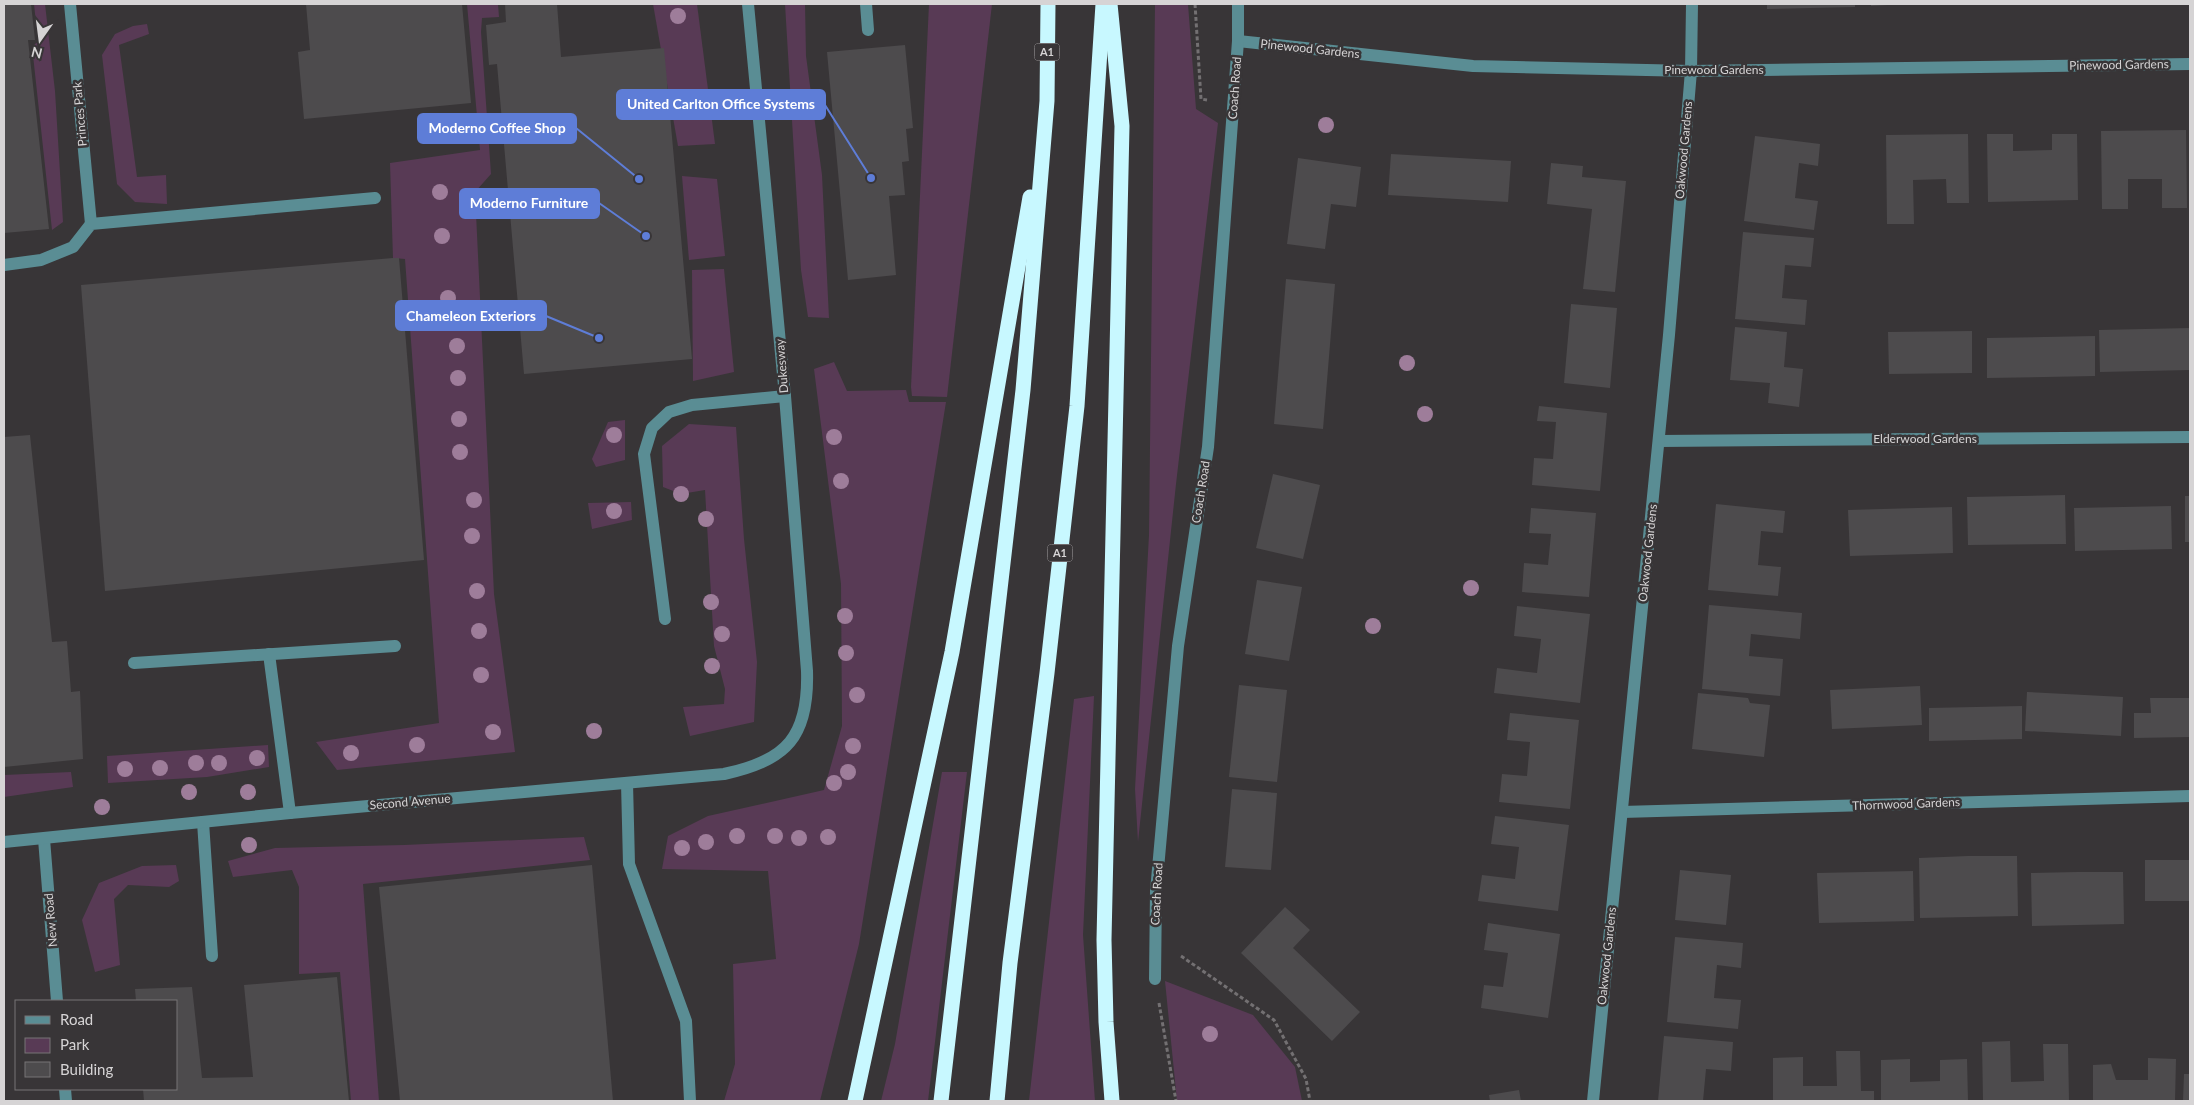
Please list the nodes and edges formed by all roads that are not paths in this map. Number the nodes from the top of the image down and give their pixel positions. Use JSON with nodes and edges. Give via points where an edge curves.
{"nodes":[{"id":1,"x":70,"y":4,"type":"edge"},
{"id":2,"x":748,"y":4,"type":"edge"},
{"id":3,"x":866,"y":4,"type":"edge"},
{"id":4,"x":1048,"y":4,"type":"edge"},
{"id":5,"x":1103,"y":4,"type":"edge"},
{"id":6,"x":1110,"y":4,"type":"edge"},
{"id":7,"x":1238,"y":4,"type":"edge"},
{"id":8,"x":1692,"y":4,"type":"edge"},
{"id":9,"x":868,"y":30,"type":"dead end"},
{"id":10,"x":1238,"y":41,"type":"junction"},
{"id":11,"x":2190,"y":64,"type":"edge"},
{"id":12,"x":1690,"y":71,"type":"junction"},
{"id":13,"x":1047,"y":101,"type":"junction"},
{"id":14,"x":375,"y":198,"type":"dead end"},
{"id":15,"x":91,"y":224,"type":"junction"},
{"id":16,"x":4,"y":265,"type":"edge"},
{"id":17,"x":785,"y":396,"type":"junction"},
{"id":18,"x":2190,"y":437,"type":"edge"},
{"id":19,"x":1659,"y":441,"type":"junction"},
{"id":20,"x":666,"y":619,"type":"dead end"},
{"id":21,"x":395,"y":646,"type":"dead end"},
{"id":22,"x":269,"y":654,"type":"junction"},
{"id":23,"x":134,"y":663,"type":"dead end"},
{"id":24,"x":800,"y":728,"type":"joint"},
{"id":25,"x":627,"y":783,"type":"junction"},
{"id":26,"x":2190,"y":796,"type":"edge"},
{"id":27,"x":290,"y":812,"type":"junction"},
{"id":28,"x":1622,"y":812,"type":"junction"},
{"id":29,"x":203,"y":822,"type":"junction"},
{"id":30,"x":44,"y":838,"type":"junction"},
{"id":31,"x":4,"y":842,"type":"edge"},
{"id":32,"x":212,"y":956,"type":"dead end"},
{"id":33,"x":1155,"y":979,"type":"road end"},
{"id":34,"x":57,"y":1000,"type":"edge"},
{"id":35,"x":690,"y":1101,"type":"edge"},
{"id":36,"x":855,"y":1101,"type":"edge"},
{"id":37,"x":941,"y":1101,"type":"edge"},
{"id":38,"x":997,"y":1101,"type":"edge"},
{"id":39,"x":1112,"y":1101,"type":"edge"},
{"id":40,"x":1593,"y":1101,"type":"edge"}],
"edges":[{"from":1,"to":15,"type":"street","name":"Princes Park"},
{"from":2,"to":17,"type":"street","name":"Dukesway"},
{"from":3,"to":9,"type":"street"},
{"from":4,"to":13,"type":"highway","number":"A1"},
{"from":5,"to":38,"type":"highway","number":"A1","via":[[1077,406],[1010,963]]},
{"from":6,"to":39,"type":"highway","via":[[1122,126],[1104,940]]},
{"from":7,"to":10,"type":"street","name":"Coach Road"},
{"from":8,"to":12,"type":"street","name":"Oakwood Gardens"},
{"from":10,"to":12,"type":"street","name":"Pinewood Gardens","via":[[1473,66]]},
{"from":10,"to":33,"type":"street","name":"Coach Road","via":[[1208,447],[1178,646],[1156,891]]},
{"from":11,"to":12,"type":"street","name":"Pinewood Gardens"},
{"from":12,"to":19,"type":"street","name":"Oakwood Gardens"},
{"from":13,"to":36,"type":"highway","number":"A1","via":[[952,652]]},
{"from":13,"to":37,"type":"highway","number":"A1","via":[[1022,400]]},
{"from":14,"to":15,"type":"street"},
{"from":15,"to":16,"type":"street","via":[[73,247],[41,260]]},
{"from":17,"to":20,"type":"street","via":[[692,405],[669,412],[652,428],[644,454]]},
{"from":17,"to":24,"type":"street","name":"Dukesway","via":[[808,693]]},
{"from":18,"to":19,"type":"street","name":"Elderwood Gardens"},
{"from":19,"to":28,"type":"street","name":"Oakwood Gardens"},
{"from":21,"to":22,"type":"street"},
{"from":22,"to":23,"type":"street"},
{"from":22,"to":27,"type":"street"},
{"from":24,"to":25,"type":"street","name":"Second Avenue","via":[[771,759],[750,769]]},
{"from":25,"to":27,"type":"street","name":"Second Avenue"},
{"from":25,"to":35,"type":"street","via":[[629,864],[686,1021]]},
{"from":26,"to":28,"type":"street","name":"Thornwood Gardens"},
{"from":27,"to":29,"type":"street","name":"Second Avenue"},
{"from":28,"to":40,"type":"street","name":"Oakwood Gardens"},
{"from":29,"to":30,"type":"street","name":"Second Avenue"},
{"from":29,"to":32,"type":"street"},
{"from":30,"to":31,"type":"street","name":"Second Avenue"},
{"from":30,"to":34,"type":"street","name":"New Road"}]}
